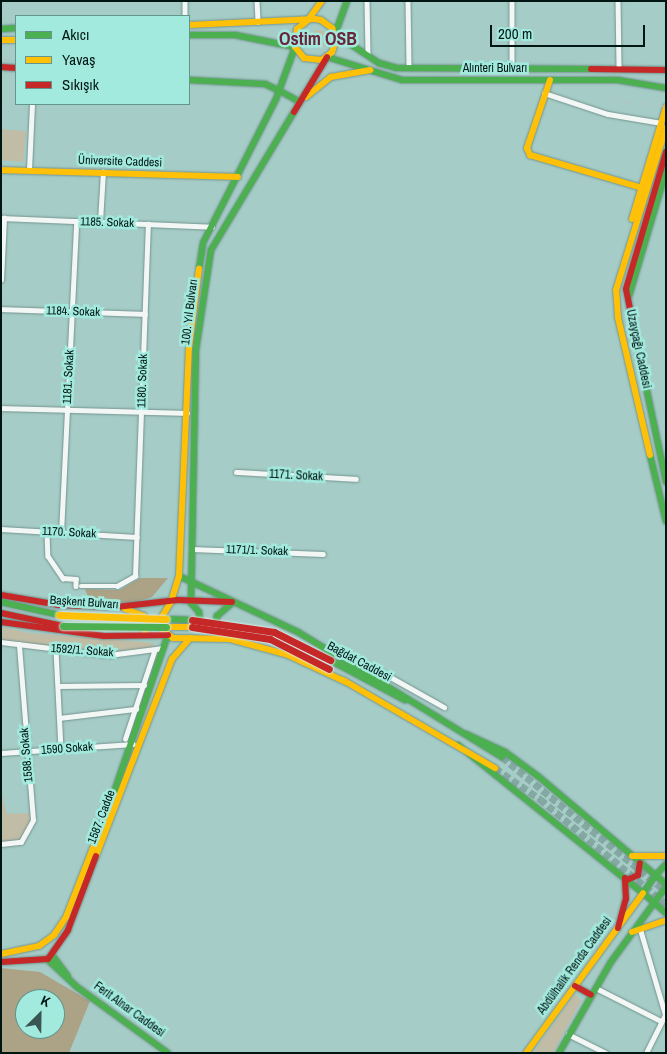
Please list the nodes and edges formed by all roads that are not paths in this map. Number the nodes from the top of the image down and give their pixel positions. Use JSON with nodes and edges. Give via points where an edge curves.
{"nodes":[{"id":1,"x":185,"y":1,"type":"edge"},
{"id":2,"x":257,"y":1,"type":"edge"},
{"id":3,"x":322,"y":1,"type":"edge"},
{"id":4,"x":347,"y":1,"type":"edge"},
{"id":5,"x":367,"y":1,"type":"edge"},
{"id":6,"x":408,"y":1,"type":"edge"},
{"id":7,"x":512,"y":1,"type":"edge"},
{"id":8,"x":618,"y":1,"type":"edge"},
{"id":9,"x":186,"y":15,"type":"edge"},
{"id":10,"x":308,"y":20,"type":"junction"},
{"id":11,"x":258,"y":22,"type":"junction"},
{"id":12,"x":190,"y":25,"type":"edge"},
{"id":13,"x":15,"y":28,"type":"edge"},
{"id":14,"x":1,"y":29,"type":"edge"},
{"id":15,"x":335,"y":34,"type":"junction"},
{"id":16,"x":190,"y":35,"type":"edge"},
{"id":17,"x":1,"y":40,"type":"edge"},
{"id":18,"x":15,"y":40,"type":"edge"},
{"id":19,"x":295,"y":47,"type":"junction"},
{"id":20,"x":368,"y":55,"type":"junction"},
{"id":21,"x":327,"y":57,"type":"junction"},
{"id":22,"x":619,"y":66,"type":"junction"},
{"id":23,"x":1,"y":67,"type":"edge"},
{"id":24,"x":512,"y":67,"type":"junction"},
{"id":25,"x":15,"y":68,"type":"edge"},
{"id":26,"x":409,"y":68,"type":"junction"},
{"id":27,"x":370,"y":70,"type":"junction"},
{"id":28,"x":666,"y":70,"type":"edge"},
{"id":29,"x":190,"y":80,"type":"edge"},
{"id":30,"x":541,"y":80,"type":"junction"},
{"id":31,"x":550,"y":80,"type":"junction"},
{"id":32,"x":666,"y":88,"type":"edge"},
{"id":33,"x":280,"y":91,"type":"junction"},
{"id":34,"x":543,"y":93,"type":"junction"},
{"id":35,"x":300,"y":102,"type":"junction"},
{"id":36,"x":32,"y":105,"type":"edge"},
{"id":37,"x":665,"y":110,"type":"edge"},
{"id":38,"x":663,"y":125,"type":"edge"},
{"id":39,"x":666,"y":152,"type":"edge"},
{"id":40,"x":1,"y":170,"type":"edge"},
{"id":41,"x":29,"y":170,"type":"junction"},
{"id":42,"x":666,"y":171,"type":"edge"},
{"id":43,"x":103,"y":172,"type":"junction"},
{"id":44,"x":238,"y":177,"type":"junction"},
{"id":45,"x":639,"y":187,"type":"junction"},
{"id":46,"x":663,"y":191,"type":"edge"},
{"id":47,"x":3,"y":218,"type":"edge"},
{"id":48,"x":76,"y":221,"type":"junction"},
{"id":49,"x":100,"y":222,"type":"junction"},
{"id":50,"x":148,"y":224,"type":"junction"},
{"id":51,"x":212,"y":227,"type":"junction"},
{"id":52,"x":626,"y":248,"type":"junction"},
{"id":53,"x":1,"y":280,"type":"edge"},
{"id":54,"x":629,"y":296,"type":"junction"},
{"id":55,"x":1,"y":309,"type":"edge"},
{"id":56,"x":72,"y":312,"type":"junction"},
{"id":57,"x":145,"y":314,"type":"junction"},
{"id":58,"x":1,"y":408,"type":"edge"},
{"id":59,"x":67,"y":410,"type":"junction"},
{"id":60,"x":142,"y":411,"type":"junction"},
{"id":61,"x":187,"y":412,"type":"junction"},
{"id":62,"x":236,"y":472,"type":"dead end"},
{"id":63,"x":356,"y":479,"type":"dead end"},
{"id":64,"x":666,"y":482,"type":"edge"},
{"id":65,"x":666,"y":521,"type":"edge"},
{"id":66,"x":1,"y":529,"type":"edge"},
{"id":67,"x":47,"y":532,"type":"junction"},
{"id":68,"x":61,"y":533,"type":"junction"},
{"id":69,"x":137,"y":537,"type":"junction"},
{"id":70,"x":190,"y":549,"type":"junction"},
{"id":71,"x":324,"y":554,"type":"dead end"},
{"id":72,"x":179,"y":576,"type":"junction"},
{"id":73,"x":190,"y":579,"type":"junction"},
{"id":74,"x":1,"y":595,"type":"edge"},
{"id":75,"x":1,"y":602,"type":"edge"},
{"id":76,"x":171,"y":602,"type":"junction"},
{"id":77,"x":191,"y":602,"type":"junction"},
{"id":78,"x":233,"y":602,"type":"junction"},
{"id":79,"x":116,"y":607,"type":"junction"},
{"id":80,"x":1,"y":613,"type":"edge"},
{"id":81,"x":1,"y":622,"type":"edge"},
{"id":82,"x":166,"y":623,"type":"junction"},
{"id":83,"x":192,"y":624,"type":"junction"},
{"id":84,"x":168,"y":635,"type":"junction"},
{"id":85,"x":138,"y":636,"type":"junction"},
{"id":86,"x":190,"y":638,"type":"junction"},
{"id":87,"x":226,"y":639,"type":"junction"},
{"id":88,"x":1,"y":642,"type":"edge"},
{"id":89,"x":19,"y":645,"type":"junction"},
{"id":90,"x":163,"y":648,"type":"junction"},
{"id":91,"x":56,"y":650,"type":"junction"},
{"id":92,"x":154,"y":652,"type":"junction"},
{"id":93,"x":378,"y":670,"type":"dead end"},
{"id":94,"x":346,"y":682,"type":"junction"},
{"id":95,"x":144,"y":685,"type":"junction"},
{"id":96,"x":58,"y":686,"type":"junction"},
{"id":97,"x":444,"y":708,"type":"dead end"},
{"id":98,"x":136,"y":709,"type":"junction"},
{"id":99,"x":59,"y":718,"type":"junction"},
{"id":100,"x":439,"y":718,"type":"junction"},
{"id":101,"x":466,"y":734,"type":"junction"},
{"id":102,"x":125,"y":739,"type":"dead end"},
{"id":103,"x":133,"y":744,"type":"junction"},
{"id":104,"x":458,"y":744,"type":"junction"},
{"id":105,"x":61,"y":749,"type":"junction"},
{"id":106,"x":27,"y":752,"type":"junction"},
{"id":107,"x":1,"y":753,"type":"edge"},
{"id":108,"x":502,"y":757,"type":"tunnel mouth"},
{"id":109,"x":495,"y":768,"type":"tunnel mouth"},
{"id":110,"x":1,"y":844,"type":"edge"},
{"id":111,"x":632,"y":856,"type":"junction"},
{"id":112,"x":666,"y":856,"type":"edge"},
{"id":113,"x":640,"y":863,"type":"junction"},
{"id":114,"x":666,"y":864,"type":"edge"},
{"id":115,"x":656,"y":876,"type":"junction"},
{"id":116,"x":626,"y":879,"type":"junction"},
{"id":117,"x":666,"y":886,"type":"edge"},
{"id":118,"x":643,"y":893,"type":"junction"},
{"id":119,"x":654,"y":902,"type":"junction"},
{"id":120,"x":666,"y":912,"type":"edge"},
{"id":121,"x":666,"y":920,"type":"edge"},
{"id":122,"x":618,"y":928,"type":"junction"},
{"id":123,"x":640,"y":928,"type":"junction"},
{"id":124,"x":632,"y":932,"type":"junction"},
{"id":125,"x":40,"y":945,"type":"junction"},
{"id":126,"x":1,"y":954,"type":"edge"},
{"id":127,"x":49,"y":956,"type":"junction"},
{"id":128,"x":1,"y":962,"type":"edge"},
{"id":129,"x":575,"y":986,"type":"junction"},
{"id":130,"x":596,"y":988,"type":"junction"},
{"id":131,"x":592,"y":995,"type":"junction"},
{"id":132,"x":665,"y":1013,"type":"edge"},
{"id":133,"x":661,"y":1021,"type":"junction"},
{"id":134,"x":568,"y":1034,"type":"junction"},
{"id":135,"x":168,"y":1053,"type":"edge"},
{"id":136,"x":526,"y":1053,"type":"edge"},
{"id":137,"x":559,"y":1053,"type":"edge"},
{"id":138,"x":606,"y":1053,"type":"edge"},
{"id":139,"x":646,"y":1053,"type":"edge"}],
"edges":[{"from":1,"to":9,"type":"street"},
{"from":2,"to":11,"type":"street"},
{"from":3,"to":10,"type":"main road"},
{"from":4,"to":15,"type":"main road"},
{"from":5,"to":20,"type":"street"},
{"from":6,"to":26,"type":"street"},
{"from":7,"to":24,"type":"street"},
{"from":8,"to":22,"type":"street"},
{"from":10,"to":11,"type":"main road"},
{"from":10,"to":15,"type":"main road","via":[[327,23]]},
{"from":10,"to":19,"type":"main road","via":[[297,28]]},
{"from":11,"to":12,"type":"main road"},
{"from":13,"to":14,"type":"main road"},
{"from":15,"to":20,"type":"main road","name":"Alınteri Bulvarı"},
{"from":15,"to":21,"type":"main road","via":[[335,47]]},
{"from":16,"to":19,"type":"main road","via":[[234,35]]},
{"from":17,"to":18,"type":"main road"},
{"from":19,"to":21,"type":"main road","via":[[310,60]]},
{"from":19,"to":33,"type":"main road","name":"100. Yıl Bulvarı"},
{"from":20,"to":26,"type":"main road","name":"Alınteri Bulvarı","via":[[396,68]]},
{"from":21,"to":27,"type":"main road","name":"Alınteri Bulvarı"},
{"from":21,"to":35,"type":"main road","name":"100. Yıl Bulvarı"},
{"from":22,"to":24,"type":"main road","name":"Alınteri Bulvarı"},
{"from":22,"to":28,"type":"main road","name":"Alınteri Bulvarı"},
{"from":23,"to":25,"type":"main road"},
{"from":24,"to":26,"type":"main road","name":"Alınteri Bulvarı"},
{"from":27,"to":30,"type":"main road","name":"Alınteri Bulvarı","via":[[402,80]]},
{"from":27,"to":35,"type":"main road","via":[[331,77]]},
{"from":29,"to":33,"type":"main road","via":[[265,84]]},
{"from":30,"to":31,"type":"main road","name":"Alınteri Bulvarı"},
{"from":30,"to":34,"type":"main road"},
{"from":31,"to":32,"type":"main road","name":"Alınteri Bulvarı","via":[[618,80]]},
{"from":31,"to":34,"type":"main road"},
{"from":33,"to":35,"type":"main road"},
{"from":33,"to":44,"type":"main road","name":"100. Yıl Bulvarı"},
{"from":34,"to":38,"type":"street","via":[[608,114]]},
{"from":34,"to":45,"type":"main road","via":[[527,148],[530,155]]},
{"from":35,"to":70,"type":"main road","name":"100. Yıl Bulvarı","via":[[211,250],[196,349]]},
{"from":36,"to":41,"type":"street"},
{"from":37,"to":38,"type":"main road"},
{"from":38,"to":45,"type":"main road"},
{"from":38,"to":52,"type":"main road","name":"Uzayçağı Caddesi"},
{"from":39,"to":54,"type":"main road","name":"Uzayçağı Caddesi","via":[[632,263]]},
{"from":40,"to":41,"type":"main road","name":"Üniversite Caddesi"},
{"from":41,"to":43,"type":"main road","name":"Üniversite Caddesi"},
{"from":42,"to":46,"type":"main road"},
{"from":43,"to":44,"type":"main road","name":"Üniversite Caddesi"},
{"from":43,"to":49,"type":"street"},
{"from":44,"to":51,"type":"main road","name":"100. Yıl Bulvarı"},
{"from":45,"to":52,"type":"main road"},
{"from":46,"to":54,"type":"main road"},
{"from":47,"to":48,"type":"street","name":"1185. Sokak"},
{"from":47,"to":53,"type":"street"},
{"from":48,"to":49,"type":"street","name":"1185. Sokak"},
{"from":48,"to":56,"type":"street","name":"1181. Sokak"},
{"from":49,"to":50,"type":"street","name":"1185. Sokak"},
{"from":50,"to":51,"type":"street","name":"1185. Sokak"},
{"from":50,"to":57,"type":"street","name":"1180. Sokak"},
{"from":51,"to":61,"type":"main road","name":"100. Yıl Bulvarı","via":[[203,243],[196,274]]},
{"from":52,"to":65,"type":"main road","name":"Uzayçağı Caddesi","via":[[616,290],[618,317]]},
{"from":54,"to":64,"type":"main road","name":"Uzayçağı Caddesi","via":[[629,315]]},
{"from":55,"to":56,"type":"street","name":"1184. Sokak"},
{"from":56,"to":57,"type":"street","name":"1184. Sokak"},
{"from":56,"to":59,"type":"street","name":"1181. Sokak"},
{"from":57,"to":60,"type":"street","name":"1180. Sokak"},
{"from":58,"to":59,"type":"street"},
{"from":59,"to":60,"type":"street"},
{"from":59,"to":68,"type":"street","name":"1181. Sokak"},
{"from":60,"to":61,"type":"street"},
{"from":60,"to":69,"type":"street","name":"1180. Sokak"},
{"from":61,"to":72,"type":"main road","name":"100. Yıl Bulvarı"},
{"from":62,"to":63,"type":"street","name":"1171. Sokak"},
{"from":66,"to":67,"type":"street","name":"1170. Sokak"},
{"from":67,"to":68,"type":"street","name":"1170. Sokak"},
{"from":67,"to":69,"type":"street","name":"1180. Sokak","via":[[48,556],[63,578],[76,579],[78,586],[130,582],[135,576]]},
{"from":68,"to":69,"type":"street","name":"1170. Sokak"},
{"from":70,"to":71,"type":"street","name":"1171/1. Sokak"},
{"from":70,"to":73,"type":"main road","name":"100. Yıl Bulvarı"},
{"from":72,"to":73,"type":"main road","via":[[185,581]]},
{"from":72,"to":76,"type":"main road","name":"100. Yıl Bulvarı"},
{"from":73,"to":77,"type":"main road","name":"100. Yıl Bulvarı"},
{"from":73,"to":78,"type":"main road"},
{"from":74,"to":79,"type":"main road"},
{"from":75,"to":82,"type":"main road","name":"Başkent Bulvarı","bridge":true,"via":[[58,615]]},
{"from":76,"to":77,"type":"main road"},
{"from":76,"to":79,"type":"main road"},
{"from":76,"to":84,"type":"main road","via":[[161,618]]},
{"from":77,"to":78,"type":"main road"},
{"from":77,"to":86,"type":"main road","via":[[201,618],[199,629]]},
{"from":78,"to":87,"type":"main road","via":[[216,616],[214,626]]},
{"from":78,"to":100,"type":"main road","via":[[298,632]]},
{"from":79,"to":85,"type":"main road","via":[[144,616],[149,624]]},
{"from":80,"to":82,"type":"main road","name":"Başkent Bulvarı","bridge":true,"via":[[63,626]]},
{"from":81,"to":85,"type":"main road","via":[[45,631]]},
{"from":82,"to":83,"type":"main road"},
{"from":83,"to":94,"type":"main road","name":"Bağdat Caddesi","bridge":true,"via":[[270,640],[329,669]]},
{"from":83,"to":100,"type":"main road","name":"Bağdat Caddesi","bridge":true,"via":[[274,632]]},
{"from":84,"to":85,"type":"main road"},
{"from":84,"to":86,"type":"main road","via":[[178,640]]},
{"from":84,"to":90,"type":"main road","name":"1587. Cadde"},
{"from":86,"to":87,"type":"main road"},
{"from":86,"to":127,"type":"main road","name":"1587. Cadde","via":[[172,659],[78,911]]},
{"from":87,"to":94,"type":"main road","via":[[276,651]]},
{"from":88,"to":89,"type":"street","name":"1592/1. Sokak"},
{"from":89,"to":91,"type":"street","name":"1592/1. Sokak"},
{"from":89,"to":106,"type":"street","name":"1588. Sokak"},
{"from":90,"to":92,"type":"street","name":"1592/1. Sokak"},
{"from":90,"to":103,"type":"main road","name":"1587. Cadde"},
{"from":91,"to":92,"type":"street","name":"1592/1. Sokak","via":[[109,655]]},
{"from":91,"to":96,"type":"street"},
{"from":92,"to":95,"type":"street"},
{"from":93,"to":97,"type":"street"},
{"from":94,"to":104,"type":"main road","name":"Bağdat Caddesi"},
{"from":95,"to":96,"type":"street"},
{"from":95,"to":98,"type":"street"},
{"from":96,"to":99,"type":"street"},
{"from":98,"to":99,"type":"street"},
{"from":98,"to":102,"type":"street"},
{"from":99,"to":105,"type":"street"},
{"from":100,"to":101,"type":"main road","name":"Bağdat Caddesi"},
{"from":101,"to":108,"type":"main road","name":"Bağdat Caddesi"},
{"from":101,"to":111,"type":"main road","via":[[512,758]]},
{"from":103,"to":105,"type":"street","name":"1590 Sokak"},
{"from":103,"to":125,"type":"main road","name":"1587. Cadde","via":[[71,907],[54,935]]},
{"from":104,"to":109,"type":"main road","name":"Bağdat Caddesi"},
{"from":104,"to":116,"type":"main road"},
{"from":105,"to":106,"type":"street","name":"1590 Sokak"},
{"from":106,"to":107,"type":"street","name":"1590 Sokak"},
{"from":106,"to":110,"type":"street","name":"1588. Sokak","via":[[33,820],[21,842]]},
{"from":111,"to":112,"type":"main road"},
{"from":111,"to":113,"type":"main road"},
{"from":113,"to":115,"type":"main road"},
{"from":113,"to":116,"type":"main road","via":[[638,875]]},
{"from":114,"to":115,"type":"main road"},
{"from":115,"to":117,"type":"main road"},
{"from":115,"to":118,"type":"main road","name":"Abdülhalik Renda Caddesi"},
{"from":116,"to":118,"type":"main road"},
{"from":116,"to":122,"type":"main road","via":[[626,899]]},
{"from":117,"to":119,"type":"main road"},
{"from":118,"to":119,"type":"main road"},
{"from":118,"to":122,"type":"main road","name":"Abdülhalik Renda Caddesi"},
{"from":119,"to":120,"type":"main road"},
{"from":119,"to":124,"type":"main road"},
{"from":121,"to":123,"type":"main road"},
{"from":122,"to":129,"type":"main road","name":"Abdülhalik Renda Caddesi"},
{"from":123,"to":124,"type":"main road"},
{"from":123,"to":132,"type":"street"},
{"from":124,"to":130,"type":"main road"},
{"from":125,"to":126,"type":"main road"},
{"from":125,"to":127,"type":"main road","via":[[38,954]]},
{"from":125,"to":127,"type":"main road","via":[[51,945]]},
{"from":127,"to":128,"type":"main road"},
{"from":127,"to":135,"type":"main road","name":"Ferit Alnar Caddesi","via":[[77,987]]},
{"from":129,"to":131,"type":"main road"},
{"from":129,"to":136,"type":"main road","name":"Abdülhalik Renda Caddesi"},
{"from":130,"to":131,"type":"main road"},
{"from":130,"to":133,"type":"street"},
{"from":131,"to":134,"type":"main road"},
{"from":132,"to":133,"type":"street"},
{"from":133,"to":139,"type":"street"},
{"from":134,"to":137,"type":"main road"},
{"from":134,"to":138,"type":"street"}]}
